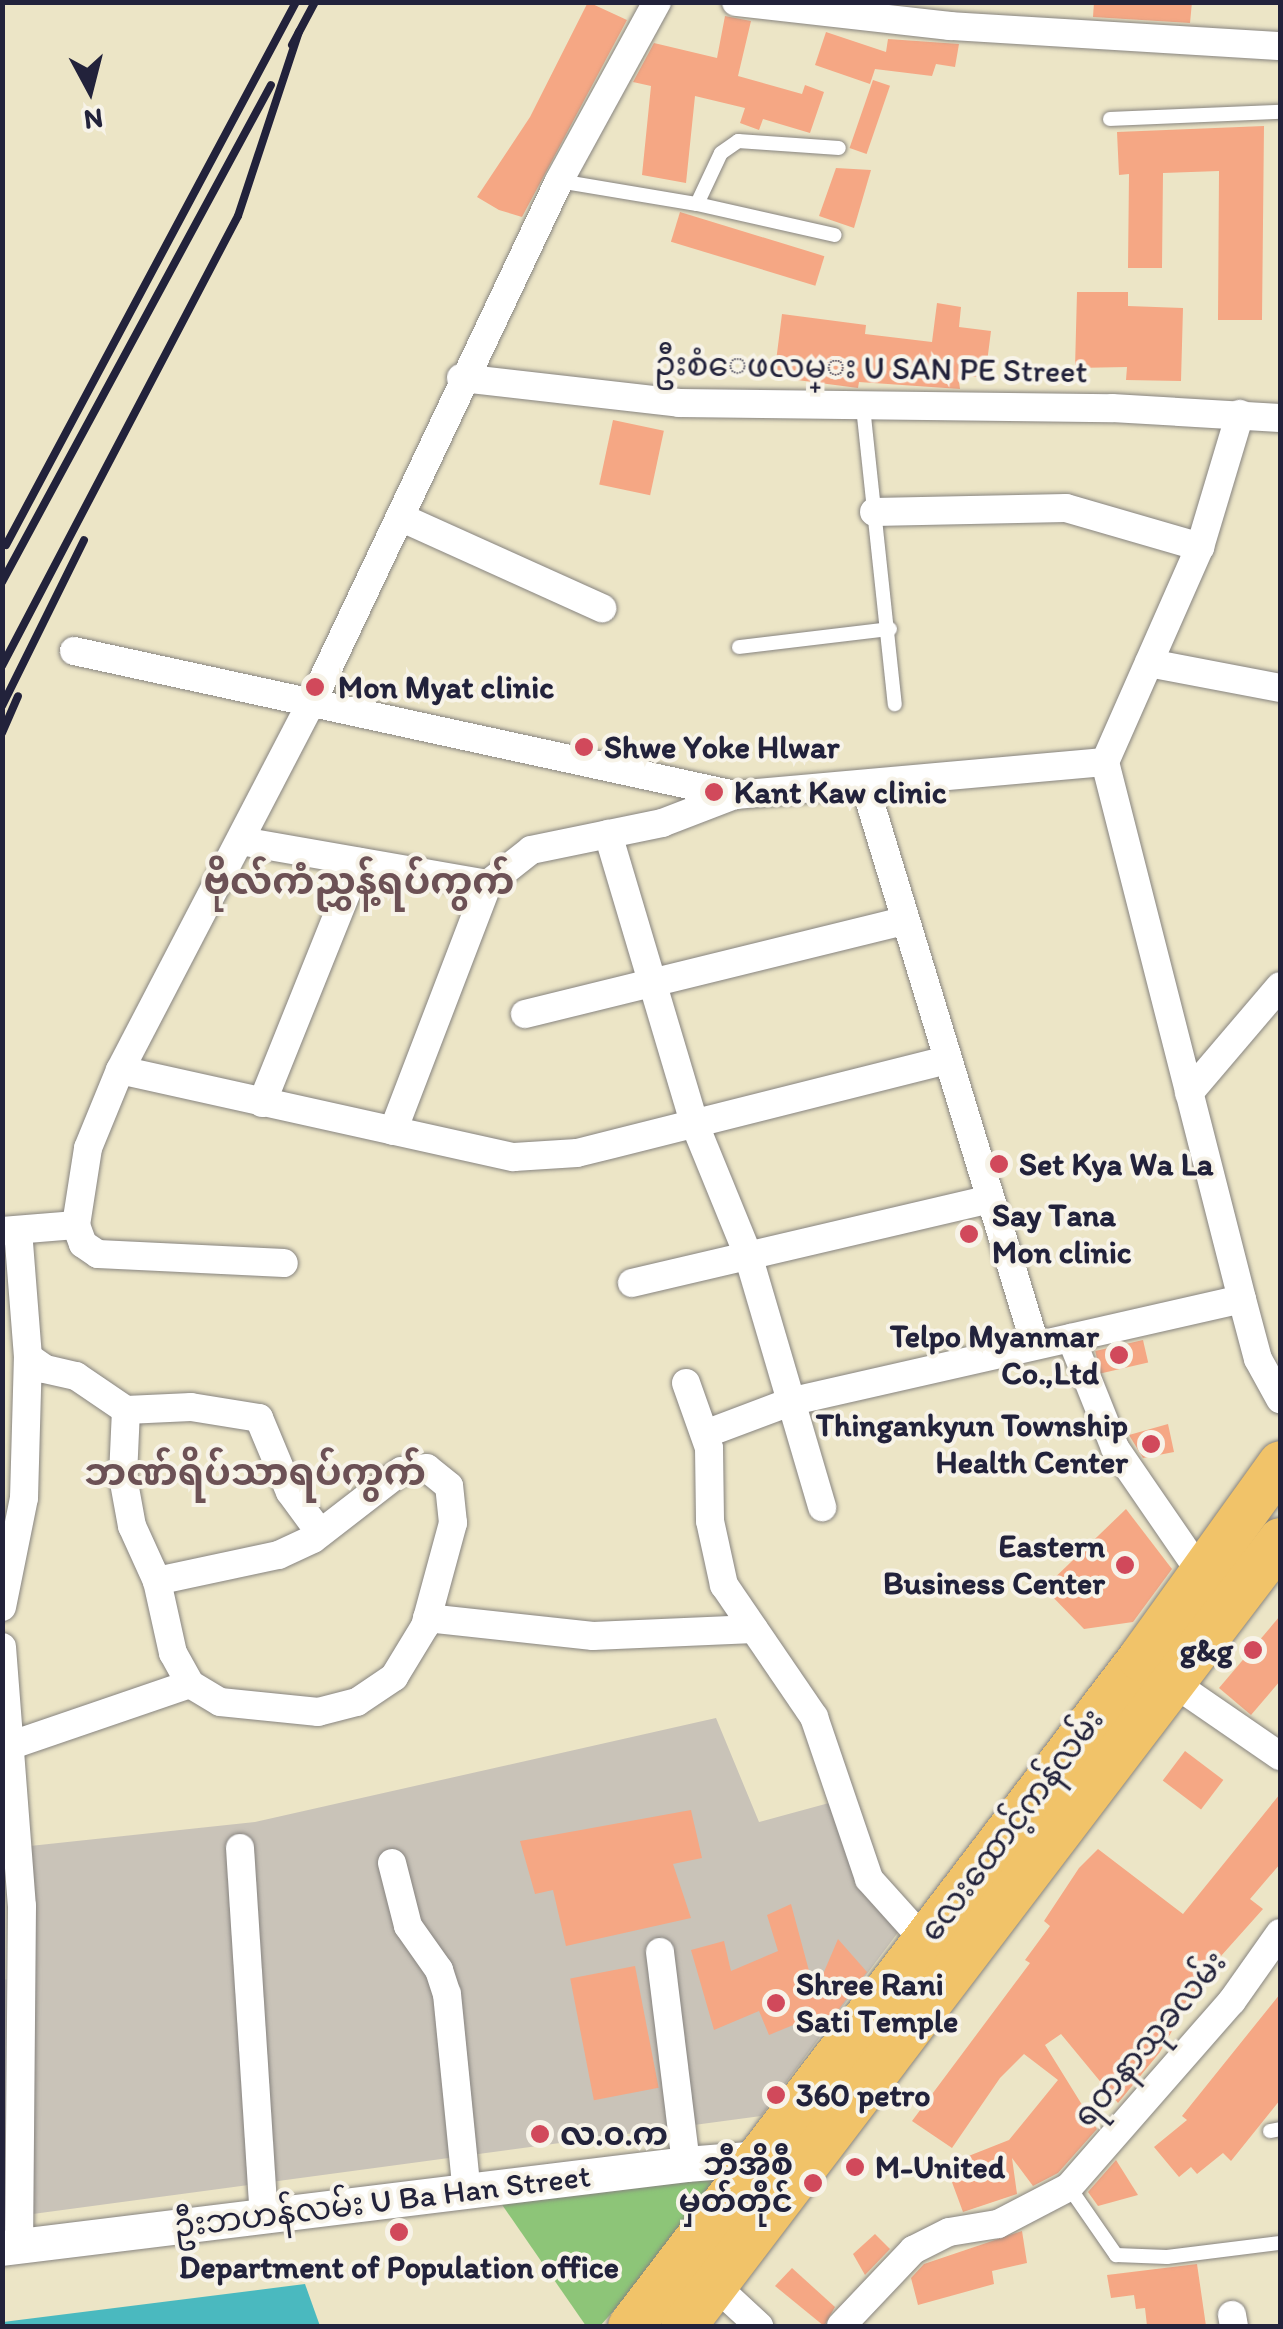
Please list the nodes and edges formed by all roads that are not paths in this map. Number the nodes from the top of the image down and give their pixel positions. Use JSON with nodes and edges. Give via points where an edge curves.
{"nodes":[{"id":1,"x":657,"y":2,"type":"edge"},
{"id":2,"x":736,"y":2,"type":"edge"},
{"id":3,"x":1280,"y":46,"type":"edge"},
{"id":4,"x":1280,"y":112,"type":"edge"},
{"id":5,"x":1110,"y":120,"type":"dead end"},
{"id":6,"x":839,"y":148,"type":"dead end"},
{"id":7,"x":559,"y":181,"type":"junction"},
{"id":8,"x":697,"y":204,"type":"junction"},
{"id":9,"x":835,"y":235,"type":"dead end"},
{"id":10,"x":462,"y":378,"type":"junction"},
{"id":11,"x":864,"y":407,"type":"junction"},
{"id":12,"x":1240,"y":414,"type":"junction"},
{"id":13,"x":1280,"y":418,"type":"edge"},
{"id":14,"x":874,"y":512,"type":"junction"},
{"id":15,"x":400,"y":517,"type":"junction"},
{"id":16,"x":1200,"y":546,"type":"junction"},
{"id":17,"x":602,"y":608,"type":"dead end"},
{"id":18,"x":890,"y":629,"type":"junction"},
{"id":19,"x":739,"y":647,"type":"dead end"},
{"id":20,"x":74,"y":651,"type":"dead end"},
{"id":21,"x":1149,"y":663,"type":"junction"},
{"id":22,"x":1280,"y":688,"type":"edge"},
{"id":23,"x":314,"y":698,"type":"junction"},
{"id":24,"x":895,"y":704,"type":"dead end"},
{"id":25,"x":1105,"y":762,"type":"junction"},
{"id":26,"x":865,"y":786,"type":"junction"},
{"id":27,"x":735,"y":795,"type":"junction"},
{"id":28,"x":608,"y":834,"type":"junction"},
{"id":29,"x":241,"y":841,"type":"junction"},
{"id":30,"x":358,"y":862,"type":"junction"},
{"id":31,"x":488,"y":884,"type":"junction"},
{"id":32,"x":904,"y":921,"type":"junction"},
{"id":33,"x":650,"y":983,"type":"junction"},
{"id":34,"x":1280,"y":986,"type":"edge"},
{"id":35,"x":525,"y":1014,"type":"dead end"},
{"id":36,"x":947,"y":1060,"type":"junction"},
{"id":37,"x":120,"y":1070,"type":"junction"},
{"id":38,"x":1188,"y":1093,"type":"junction"},
{"id":39,"x":262,"y":1102,"type":"junction"},
{"id":40,"x":695,"y":1125,"type":"junction"},
{"id":41,"x":393,"y":1132,"type":"junction"},
{"id":42,"x":990,"y":1199,"type":"junction"},
{"id":43,"x":76,"y":1225,"type":"junction"},
{"id":44,"x":10,"y":1231,"type":"edge"},
{"id":45,"x":748,"y":1255,"type":"junction"},
{"id":46,"x":284,"y":1264,"type":"dead end"},
{"id":47,"x":632,"y":1283,"type":"dead end"},
{"id":48,"x":1242,"y":1299,"type":"junction"},
{"id":49,"x":1071,"y":1338,"type":"junction"},
{"id":50,"x":1035,"y":1344,"type":"junction"},
{"id":51,"x":28,"y":1357,"type":"junction"},
{"id":52,"x":686,"y":1383,"type":"dead end"},
{"id":53,"x":1280,"y":1399,"type":"edge"},
{"id":54,"x":793,"y":1401,"type":"junction"},
{"id":55,"x":126,"y":1410,"type":"junction"},
{"id":56,"x":705,"y":1434,"type":"junction"},
{"id":57,"x":1280,"y":1463,"type":"edge"},
{"id":58,"x":822,"y":1507,"type":"dead end"},
{"id":59,"x":318,"y":1530,"type":"junction"},
{"id":60,"x":1280,"y":1540,"type":"edge"},
{"id":61,"x":1202,"y":1573,"type":"junction"},
{"id":62,"x":156,"y":1581,"type":"junction"},
{"id":63,"x":2,"y":1607,"type":"edge"},
{"id":64,"x":427,"y":1618,"type":"junction"},
{"id":65,"x":754,"y":1630,"type":"junction"},
{"id":66,"x":2,"y":1646,"type":"edge"},
{"id":67,"x":1156,"y":1671,"type":"junction"},
{"id":68,"x":190,"y":1684,"type":"junction"},
{"id":69,"x":12,"y":1745,"type":"junction"},
{"id":70,"x":1280,"y":1756,"type":"edge"},
{"id":71,"x":240,"y":1848,"type":"dead end"},
{"id":72,"x":392,"y":1863,"type":"dead end"},
{"id":73,"x":1280,"y":1934,"type":"edge"},
{"id":74,"x":660,"y":1952,"type":"dead end"},
{"id":75,"x":940,"y":1955,"type":"junction"},
{"id":76,"x":686,"y":2164,"type":"junction"},
{"id":77,"x":780,"y":2167,"type":"junction"},
{"id":78,"x":1069,"y":2187,"type":"junction"},
{"id":79,"x":468,"y":2193,"type":"junction"},
{"id":80,"x":264,"y":2216,"type":"junction"},
{"id":81,"x":1280,"y":2243,"type":"edge"},
{"id":82,"x":11,"y":2247,"type":"edge"},
{"id":83,"x":699,"y":2271,"type":"junction"},
{"id":84,"x":630,"y":2326,"type":"edge"},
{"id":85,"x":684,"y":2326,"type":"edge"},
{"id":86,"x":758,"y":2326,"type":"edge"},
{"id":87,"x":840,"y":2326,"type":"edge"}],
"edges":[{"from":1,"to":7,"type":"street"},
{"from":2,"to":3,"type":"street","via":[[950,26]]},
{"from":4,"to":5,"type":"lane"},
{"from":6,"to":8,"type":"lane","via":[[738,141],[721,152]]},
{"from":7,"to":8,"type":"lane"},
{"from":7,"to":10,"type":"street"},
{"from":8,"to":9,"type":"lane"},
{"from":10,"to":11,"type":"street","name":"ဦးစံေဖလမ္း U SAN PE Street","via":[[678,403]]},
{"from":10,"to":15,"type":"street"},
{"from":11,"to":12,"type":"street","name":"ဦးစံေဖလမ္း U SAN PE Street"},
{"from":11,"to":14,"type":"lane"},
{"from":12,"to":13,"type":"street","name":"ဦးစံေဖလမ္း U SAN PE Street"},
{"from":12,"to":16,"type":"street"},
{"from":14,"to":16,"type":"street","via":[[1066,508]]},
{"from":14,"to":18,"type":"lane"},
{"from":15,"to":17,"type":"street"},
{"from":15,"to":23,"type":"street"},
{"from":16,"to":21,"type":"street"},
{"from":18,"to":19,"type":"lane"},
{"from":18,"to":24,"type":"lane"},
{"from":20,"to":23,"type":"street"},
{"from":21,"to":22,"type":"street"},
{"from":21,"to":25,"type":"street"},
{"from":23,"to":27,"type":"street"},
{"from":23,"to":29,"type":"street"},
{"from":25,"to":26,"type":"street"},
{"from":25,"to":38,"type":"street"},
{"from":26,"to":27,"type":"street"},
{"from":26,"to":32,"type":"street"},
{"from":27,"to":28,"type":"street","via":[[662,823]]},
{"from":28,"to":31,"type":"street","via":[[531,850]]},
{"from":28,"to":33,"type":"street"},
{"from":29,"to":30,"type":"street"},
{"from":29,"to":37,"type":"street"},
{"from":30,"to":31,"type":"street"},
{"from":30,"to":39,"type":"street"},
{"from":31,"to":41,"type":"street"},
{"from":32,"to":33,"type":"street"},
{"from":32,"to":36,"type":"street"},
{"from":33,"to":35,"type":"street"},
{"from":33,"to":40,"type":"street"},
{"from":34,"to":38,"type":"street"},
{"from":36,"to":40,"type":"street"},
{"from":36,"to":42,"type":"street"},
{"from":37,"to":39,"type":"street"},
{"from":37,"to":43,"type":"street","via":[[88,1148]]},
{"from":38,"to":48,"type":"street"},
{"from":39,"to":41,"type":"street"},
{"from":40,"to":41,"type":"street","via":[[578,1153],[514,1156]]},
{"from":40,"to":45,"type":"street"},
{"from":42,"to":45,"type":"street"},
{"from":42,"to":50,"type":"street"},
{"from":43,"to":44,"type":"street"},
{"from":43,"to":46,"type":"street","via":[[84,1244],[98,1254]]},
{"from":44,"to":51,"type":"street"},
{"from":45,"to":47,"type":"street"},
{"from":45,"to":54,"type":"street"},
{"from":48,"to":49,"type":"street"},
{"from":48,"to":53,"type":"street","via":[[1258,1360]]},
{"from":49,"to":50,"type":"street"},
{"from":49,"to":61,"type":"street","via":[[1115,1448]]},
{"from":50,"to":54,"type":"street"},
{"from":51,"to":55,"type":"street","via":[[100,1389]]},
{"from":51,"to":63,"type":"street","via":[[24,1498]]},
{"from":52,"to":56,"type":"street"},
{"from":54,"to":56,"type":"street"},
{"from":54,"to":58,"type":"street"},
{"from":55,"to":59,"type":"street","via":[[191,1407],[259,1418],[290,1492]]},
{"from":55,"to":62,"type":"street","via":[[123,1477],[132,1526]]},
{"from":56,"to":65,"type":"street","via":[[714,1491],[710,1521],[724,1585]]},
{"from":57,"to":61,"type":"main road","name":"လေးထောင့်ကန်လမ်း"},
{"from":59,"to":62,"type":"street","via":[[278,1555]]},
{"from":59,"to":64,"type":"street","via":[[401,1472],[426,1468],[449,1486],[452,1523]]},
{"from":60,"to":67,"type":"main road","name":"လေးထောင့်ကန်လမ်း"},
{"from":61,"to":67,"type":"main road","name":"လေးထောင့်ကန်လမ်း"},
{"from":62,"to":68,"type":"street","via":[[173,1652]]},
{"from":64,"to":65,"type":"street","via":[[593,1636]]},
{"from":64,"to":68,"type":"street","via":[[394,1677],[357,1702],[318,1712],[265,1710],[220,1702]]},
{"from":65,"to":75,"type":"street","via":[[814,1717],[869,1879]]},
{"from":66,"to":69,"type":"street"},
{"from":67,"to":70,"type":"street"},
{"from":67,"to":75,"type":"main road","name":"လေးထောင့်ကန်လမ်း"},
{"from":68,"to":69,"type":"street"},
{"from":69,"to":82,"type":"street","via":[[22,1906]]},
{"from":71,"to":80,"type":"street"},
{"from":72,"to":79,"type":"street","via":[[408,1926],[448,1994]]},
{"from":73,"to":78,"type":"street","name":"ရတနာသုခလမ်း","via":[[1232,2001]]},
{"from":74,"to":76,"type":"street"},
{"from":75,"to":77,"type":"main road","name":"လေးထောင့်ကန်လမ်း"},
{"from":76,"to":77,"type":"street","name":"ဦးဘဟန်လမ်း U Ba Han Street"},
{"from":76,"to":79,"type":"street","name":"ဦးဘဟန်လမ်း U Ba Han Street"},
{"from":77,"to":83,"type":"main road","name":"လေးထောင့်ကန်လမ်း"},
{"from":78,"to":81,"type":"lane","via":[[1116,2255],[1167,2257]]},
{"from":78,"to":87,"type":"street","via":[[998,2224],[948,2232],[912,2250]]},
{"from":79,"to":80,"type":"street","name":"ဦးဘဟန်လမ်း U Ba Han Street"},
{"from":80,"to":82,"type":"street","name":"ဦးဘဟန်လမ်း U Ba Han Street"},
{"from":83,"to":84,"type":"main road","name":"လေးထောင့်ကန်လမ်း"},
{"from":83,"to":85,"type":"main road","name":"လေးထောင့်ကန်လမ်း"},
{"from":83,"to":86,"type":"street"}]}
